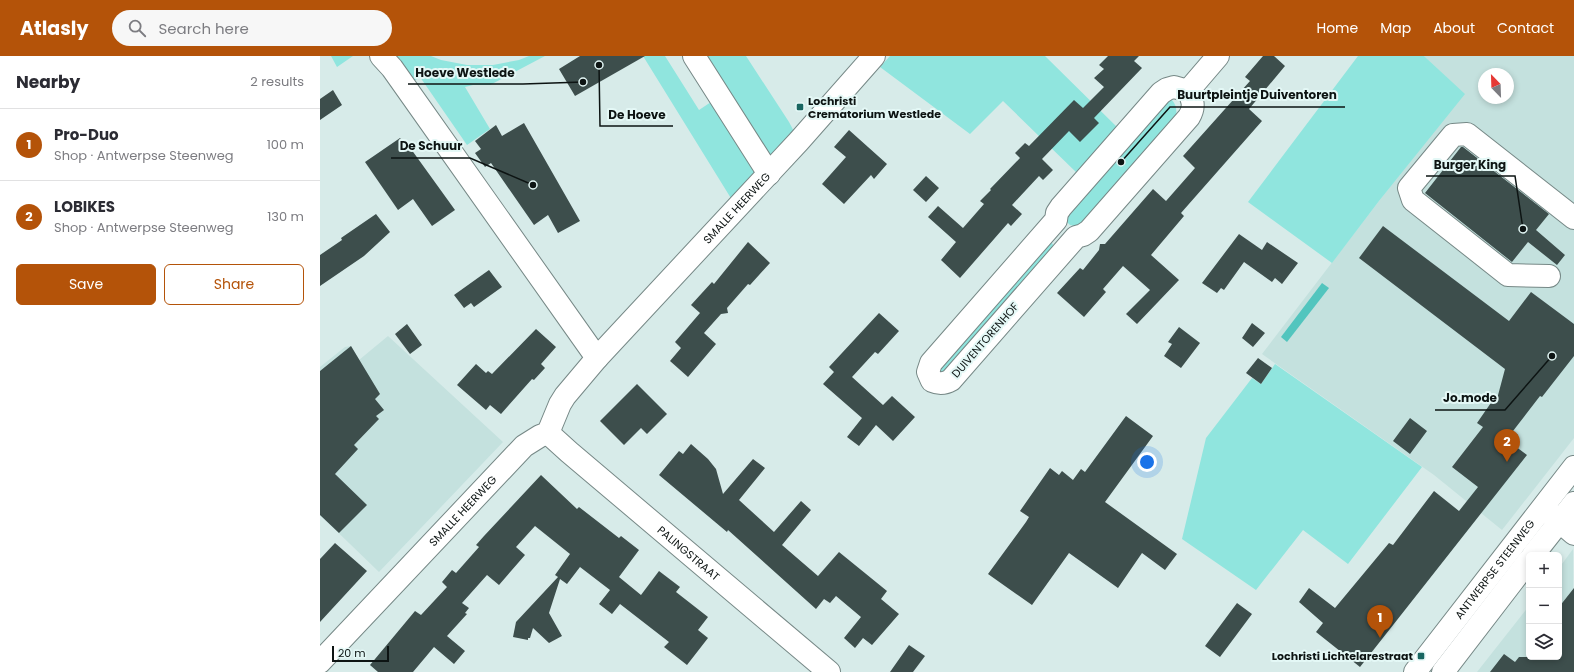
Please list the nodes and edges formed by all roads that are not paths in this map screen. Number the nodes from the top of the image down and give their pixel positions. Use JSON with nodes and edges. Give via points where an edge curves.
{"nodes":[{"id":1,"x":381,"y":56,"type":"edge"},
{"id":2,"x":694,"y":56,"type":"edge"},
{"id":3,"x":874,"y":56,"type":"edge"},
{"id":4,"x":1218,"y":56,"type":"edge"},
{"id":5,"x":1188,"y":91,"type":"junction"},
{"id":6,"x":769,"y":174,"type":"junction"},
{"id":7,"x":1574,"y":218,"type":"edge"},
{"id":8,"x":1056,"y":220,"type":"junction"},
{"id":9,"x":1076,"y":237,"type":"junction"},
{"id":10,"x":1549,"y":276,"type":"dead end"},
{"id":11,"x":597,"y":358,"type":"junction"},
{"id":12,"x":548,"y":433,"type":"junction"},
{"id":13,"x":1574,"y":467,"type":"edge"},
{"id":14,"x":1574,"y":503,"type":"edge"},
{"id":15,"x":1542,"y":507,"type":"junction"},
{"id":16,"x":1567,"y":528,"type":"edge"},
{"id":17,"x":1537,"y":552,"type":"edge"},
{"id":18,"x":1526,"y":564,"type":"edge"},
{"id":19,"x":320,"y":662,"type":"edge"},
{"id":20,"x":320,"y":665,"type":"edge"},
{"id":21,"x":329,"y":672,"type":"edge"},
{"id":22,"x":830,"y":672,"type":"edge"},
{"id":23,"x":1415,"y":672,"type":"edge"},
{"id":24,"x":1443,"y":672,"type":"edge"}],
"edges":[{"from":1,"to":11,"type":"street"},
{"from":2,"to":6,"type":"street"},
{"from":3,"to":6,"type":"street","name":"SMALLE HEERWEG"},
{"from":4,"to":5,"type":"street"},
{"from":5,"to":8,"type":"street","name":"DUIVENTORENHOF","via":[[1174,87],[1161,93],[1061,207]]},
{"from":5,"to":9,"type":"street","name":"DUIVENTORENHOF","via":[[1193,104],[1188,117],[1089,231],[1083,236]]},
{"from":6,"to":11,"type":"street","name":"SMALLE HEERWEG"},
{"from":7,"to":10,"type":"street","via":[[1467,134],[1453,135],[1409,188],[1413,200],[1508,275]]},
{"from":8,"to":9,"type":"street","via":[[1063,233]]},
{"from":8,"to":9,"type":"street","name":"DUIVENTORENHOF","via":[[931,363],[928,372],[932,381],[942,384],[950,380]]},
{"from":11,"to":12,"type":"street","name":"SMALLE HEERWEG","via":[[560,404]]},
{"from":12,"to":19,"type":"street","name":"SMALLE HEERWEG","via":[[524,446]]},
{"from":12,"to":22,"type":"street","name":"PALINGSTRAAT"},
{"from":13,"to":15,"type":"street","name":"ANTWERPSE STEENWEG"},
{"from":14,"to":16,"type":"street","name":"ANTWERPSE STEENWEG"},
{"from":15,"to":16,"type":"street"},
{"from":15,"to":23,"type":"street","name":"ANTWERPSE STEENWEG"},
{"from":16,"to":17,"type":"street","name":"ANTWERPSE STEENWEG"},
{"from":18,"to":24,"type":"street","name":"ANTWERPSE STEENWEG"},
{"from":20,"to":21,"type":"street"}]}
